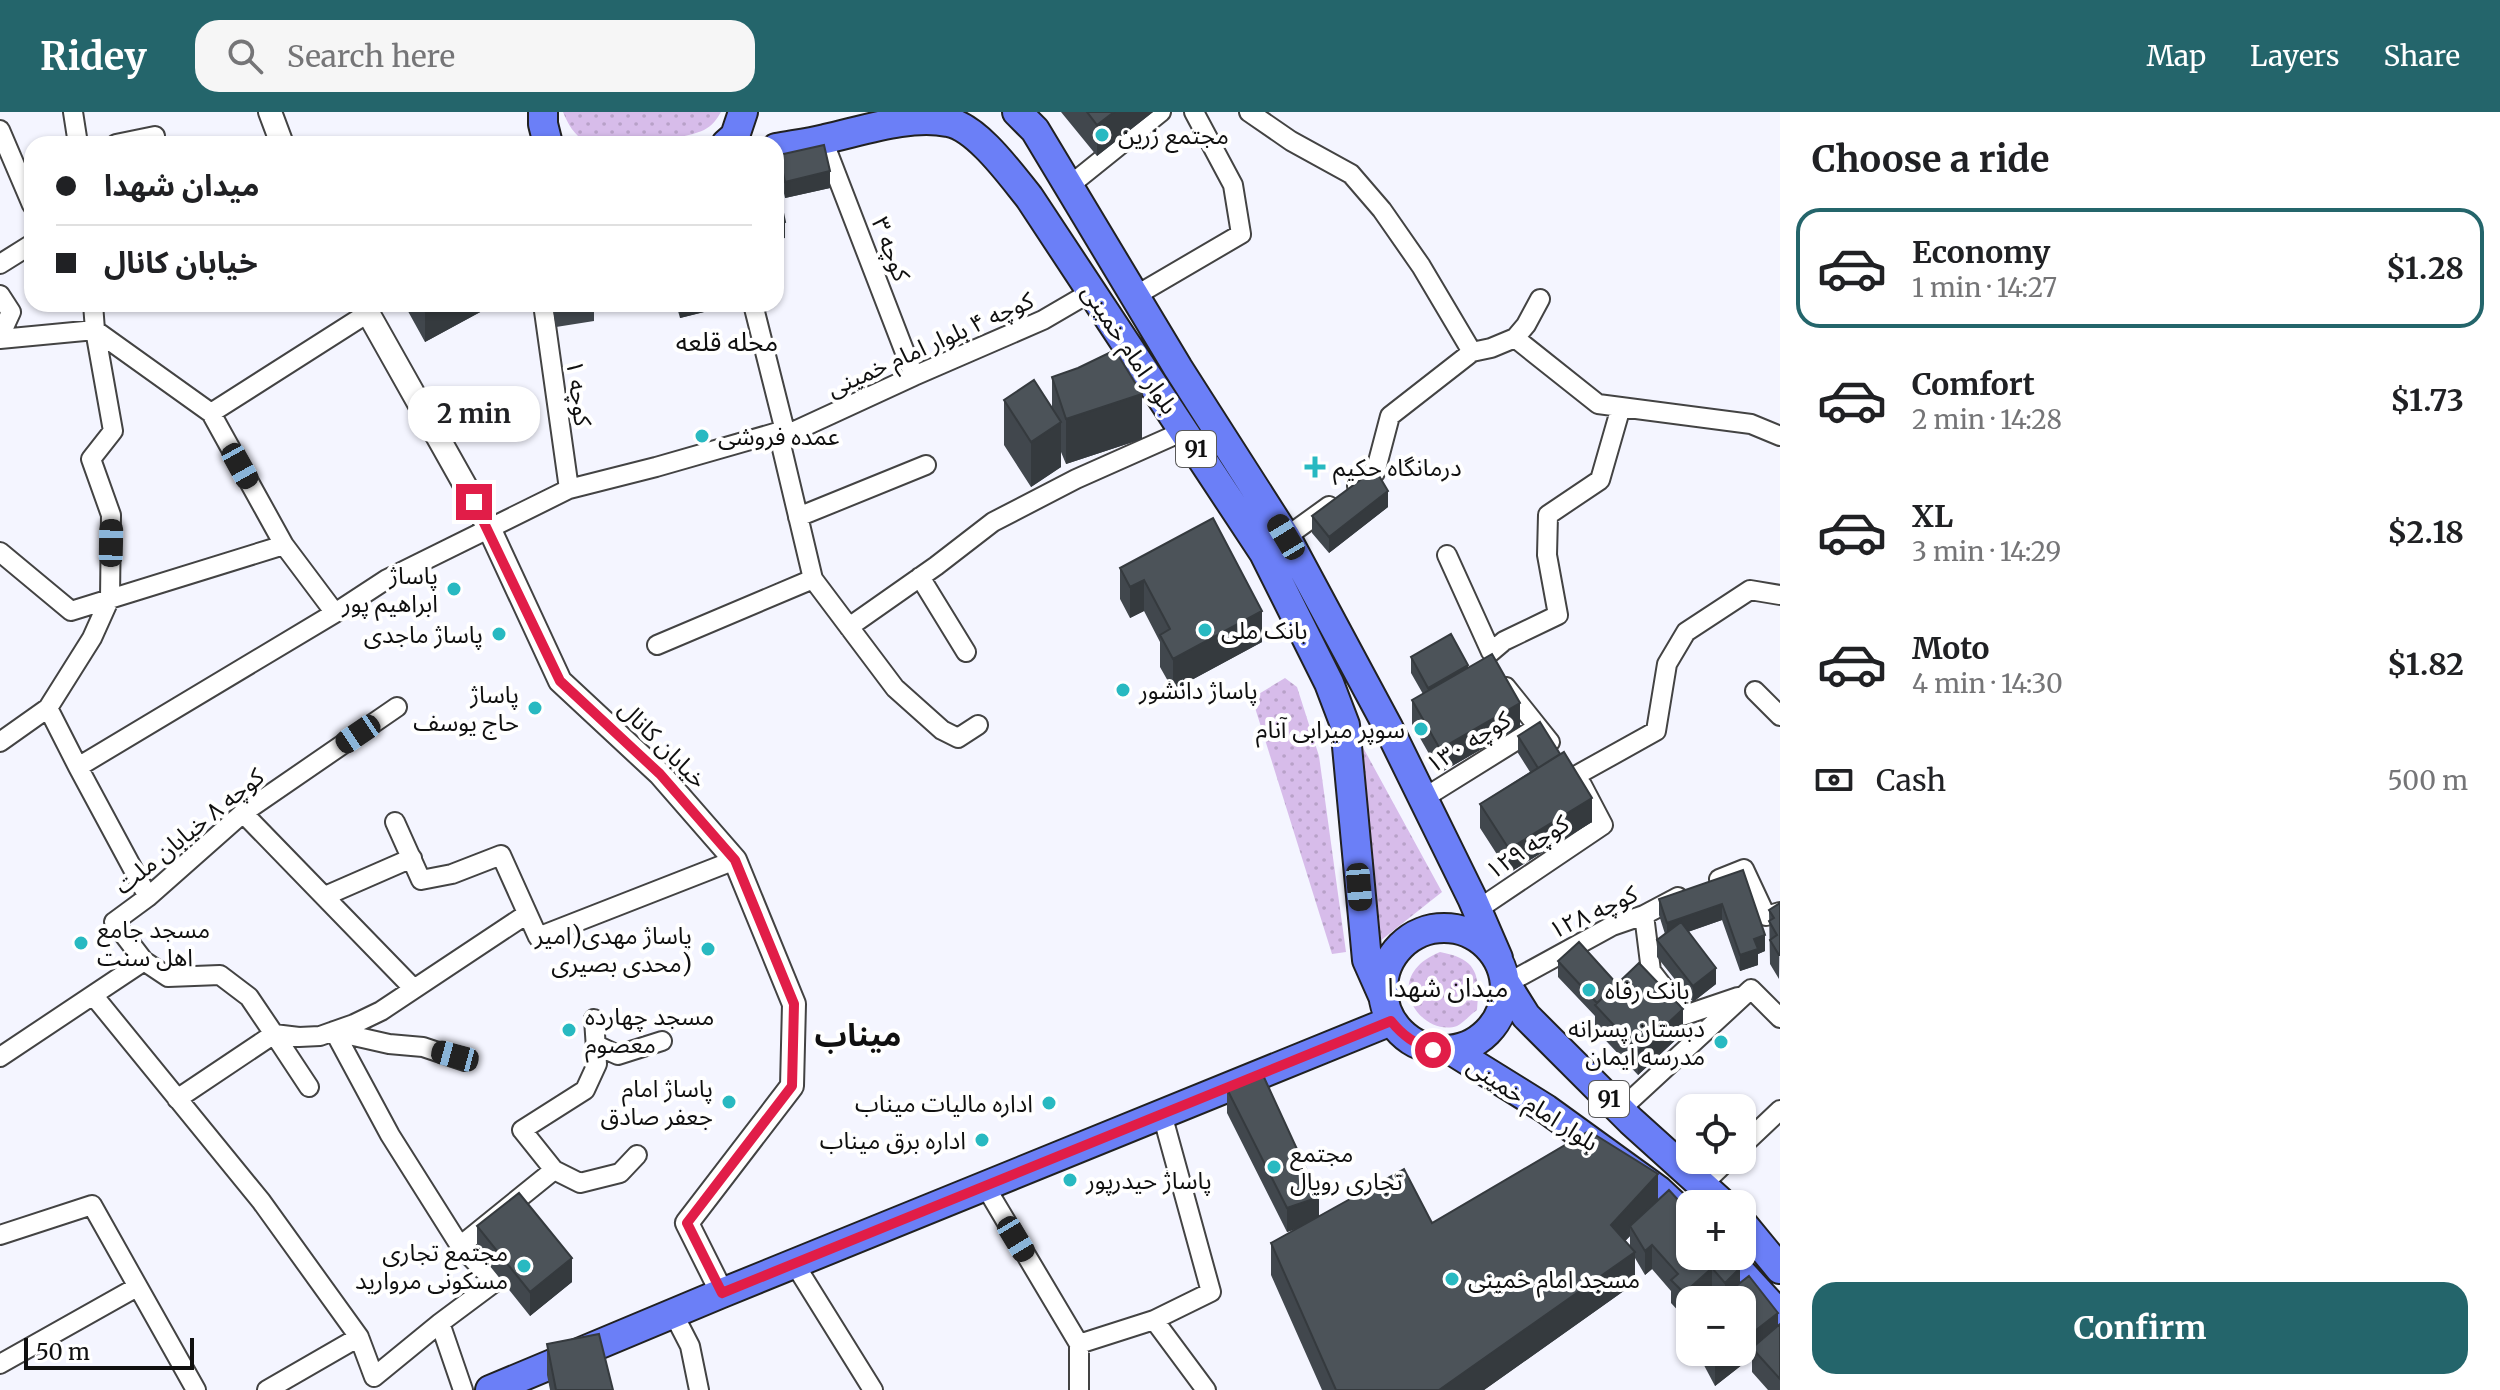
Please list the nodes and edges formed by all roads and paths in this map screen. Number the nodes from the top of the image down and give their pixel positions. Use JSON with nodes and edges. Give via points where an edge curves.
{"nodes":[{"id":1,"x":73,"y":112,"type":"edge"},
{"id":2,"x":270,"y":112,"type":"edge"},
{"id":3,"x":543,"y":112,"type":"edge"},
{"id":4,"x":743,"y":112,"type":"edge"},
{"id":5,"x":1161,"y":112,"type":"edge"},
{"id":6,"x":1194,"y":112,"type":"edge"},
{"id":7,"x":1249,"y":112,"type":"edge"},
{"id":8,"x":1021,"y":113,"type":"edge"},
{"id":9,"x":0,"y":130,"type":"edge"},
{"id":10,"x":77,"y":136,"type":"edge"},
{"id":11,"x":279,"y":136,"type":"edge"},
{"id":12,"x":546,"y":136,"type":"edge"},
{"id":13,"x":735,"y":136,"type":"edge"},
{"id":14,"x":823,"y":140,"type":"junction"},
{"id":15,"x":784,"y":147,"type":"edge"},
{"id":16,"x":24,"y":186,"type":"edge"},
{"id":17,"x":1069,"y":186,"type":"junction"},
{"id":18,"x":24,"y":249,"type":"edge"},
{"id":19,"x":0,"y":264,"type":"edge"},
{"id":20,"x":1091,"y":292,"type":"junction"},
{"id":21,"x":0,"y":295,"type":"edge"},
{"id":22,"x":1135,"y":296,"type":"junction"},
{"id":23,"x":1540,"y":299,"type":"dead end"},
{"id":24,"x":94,"y":312,"type":"edge"},
{"id":25,"x":359,"y":312,"type":"edge"},
{"id":26,"x":367,"y":312,"type":"edge"},
{"id":27,"x":544,"y":312,"type":"edge"},
{"id":28,"x":755,"y":312,"type":"edge"},
{"id":29,"x":95,"y":330,"type":"junction"},
{"id":30,"x":0,"y":337,"type":"edge"},
{"id":31,"x":1515,"y":338,"type":"junction"},
{"id":32,"x":1472,"y":352,"type":"junction"},
{"id":33,"x":914,"y":376,"type":"junction"},
{"id":34,"x":1621,"y":407,"type":"junction"},
{"id":35,"x":211,"y":413,"type":"junction"},
{"id":36,"x":1184,"y":431,"type":"junction"},
{"id":37,"x":782,"y":434,"type":"junction"},
{"id":38,"x":1780,"y":436,"type":"edge"},
{"id":39,"x":926,"y":465,"type":"dead end"},
{"id":40,"x":569,"y":489,"type":"junction"},
{"id":41,"x":798,"y":517,"type":"junction"},
{"id":42,"x":489,"y":528,"type":"junction"},
{"id":43,"x":1286,"y":537,"type":"junction"},
{"id":44,"x":284,"y":545,"type":"junction"},
{"id":45,"x":0,"y":552,"type":"edge"},
{"id":46,"x":1447,"y":555,"type":"dead end"},
{"id":47,"x":920,"y":577,"type":"junction"},
{"id":48,"x":813,"y":579,"type":"junction"},
{"id":49,"x":1780,"y":595,"type":"edge"},
{"id":50,"x":110,"y":598,"type":"junction"},
{"id":51,"x":335,"y":613,"type":"junction"},
{"id":52,"x":849,"y":627,"type":"junction"},
{"id":53,"x":657,"y":645,"type":"dead end"},
{"id":54,"x":966,"y":652,"type":"dead end"},
{"id":55,"x":1491,"y":652,"type":"junction"},
{"id":56,"x":1755,"y":691,"type":"dead end"},
{"id":57,"x":397,"y":707,"type":"dead end"},
{"id":58,"x":48,"y":708,"type":"junction"},
{"id":59,"x":1780,"y":716,"type":"edge"},
{"id":60,"x":978,"y":725,"type":"dead end"},
{"id":61,"x":1538,"y":727,"type":"junction"},
{"id":62,"x":0,"y":742,"type":"edge"},
{"id":63,"x":1567,"y":763,"type":"junction"},
{"id":64,"x":78,"y":767,"type":"junction"},
{"id":65,"x":1424,"y":798,"type":"junction"},
{"id":66,"x":243,"y":813,"type":"junction"},
{"id":67,"x":395,"y":822,"type":"dead end"},
{"id":68,"x":412,"y":858,"type":"junction"},
{"id":69,"x":735,"y":860,"type":"junction"},
{"id":70,"x":325,"y":896,"type":"junction"},
{"id":71,"x":148,"y":897,"type":"junction"},
{"id":72,"x":1477,"y":910,"type":"junction"},
{"id":73,"x":527,"y":914,"type":"junction"},
{"id":74,"x":1773,"y":914,"type":"edge"},
{"id":75,"x":1644,"y":915,"type":"junction"},
{"id":76,"x":144,"y":961,"type":"junction"},
{"id":77,"x":1502,"y":971,"type":"junction"},
{"id":78,"x":414,"y":989,"type":"junction"},
{"id":79,"x":1748,"y":992,"type":"junction"},
{"id":80,"x":93,"y":995,"type":"junction"},
{"id":81,"x":1387,"y":1008,"type":"junction"},
{"id":82,"x":1780,"y":1018,"type":"edge"},
{"id":83,"x":594,"y":1019,"type":"dead end"},
{"id":84,"x":334,"y":1031,"type":"junction"},
{"id":85,"x":274,"y":1034,"type":"junction"},
{"id":86,"x":662,"y":1041,"type":"dead end"},
{"id":87,"x":596,"y":1045,"type":"junction"},
{"id":88,"x":1451,"y":1050,"type":"junction"},
{"id":89,"x":0,"y":1057,"type":"edge"},
{"id":90,"x":465,"y":1061,"type":"dead end"},
{"id":91,"x":309,"y":1087,"type":"dead end"},
{"id":92,"x":177,"y":1099,"type":"junction"},
{"id":93,"x":1620,"y":1110,"type":"junction"},
{"id":94,"x":1780,"y":1110,"type":"edge"},
{"id":95,"x":1162,"y":1114,"type":"junction"},
{"id":96,"x":1756,"y":1133,"type":"edge"},
{"id":97,"x":637,"y":1155,"type":"dead end"},
{"id":98,"x":554,"y":1170,"type":"junction"},
{"id":99,"x":1713,"y":1174,"type":"edge"},
{"id":100,"x":1702,"y":1185,"type":"junction"},
{"id":101,"x":985,"y":1186,"type":"junction"},
{"id":102,"x":1708,"y":1190,"type":"edge"},
{"id":103,"x":1676,"y":1207,"type":"edge"},
{"id":104,"x":0,"y":1235,"type":"edge"},
{"id":105,"x":1756,"y":1236,"type":"edge"},
{"id":106,"x":460,"y":1246,"type":"junction"},
{"id":107,"x":1776,"y":1254,"type":"edge"},
{"id":108,"x":794,"y":1263,"type":"junction"},
{"id":109,"x":1739,"y":1270,"type":"edge"},
{"id":110,"x":137,"y":1287,"type":"junction"},
{"id":111,"x":722,"y":1293,"type":"junction"},
{"id":112,"x":673,"y":1313,"type":"junction"},
{"id":113,"x":1780,"y":1315,"type":"edge"},
{"id":114,"x":1154,"y":1320,"type":"junction"},
{"id":115,"x":440,"y":1323,"type":"junction"},
{"id":116,"x":359,"y":1337,"type":"junction"},
{"id":117,"x":1079,"y":1344,"type":"junction"},
{"id":118,"x":0,"y":1364,"type":"edge"},
{"id":119,"x":1203,"y":1389,"type":"edge"},
{"id":120,"x":196,"y":1390,"type":"edge"},
{"id":121,"x":267,"y":1390,"type":"edge"},
{"id":122,"x":463,"y":1390,"type":"edge"},
{"id":123,"x":490,"y":1390,"type":"edge"},
{"id":124,"x":699,"y":1390,"type":"edge"},
{"id":125,"x":873,"y":1390,"type":"edge"},
{"id":126,"x":1079,"y":1390,"type":"edge"}],
"edges":[{"from":1,"to":10,"type":"street"},
{"from":2,"to":11,"type":"street"},
{"from":3,"to":12,"type":"main road"},
{"from":4,"to":13,"type":"main road"},
{"from":5,"to":17,"type":"street"},
{"from":6,"to":22,"type":"street","via":[[1233,185],[1241,234]]},
{"from":7,"to":32,"type":"street","via":[[1351,174],[1421,266]]},
{"from":8,"to":17,"type":"main road","name":"بلوار امام خمینی","number":"91"},
{"from":9,"to":16,"type":"street"},
{"from":14,"to":15,"type":"main road","name":"بلوار امام خمینی","number":"91"},
{"from":14,"to":20,"type":"main road","name":"بلوار امام خمینی","number":"91","via":[[898,122],[949,122],[969,133],[1029,197]]},
{"from":14,"to":33,"type":"street","name":"کوچه ۳"},
{"from":17,"to":22,"type":"main road","name":"بلوار امام خمینی","number":"91"},
{"from":18,"to":19,"type":"street"},
{"from":20,"to":33,"type":"street","name":"کوچه ۴ بلوار امام خمینی","via":[[1043,320]]},
{"from":20,"to":36,"type":"main road","name":"بلوار امام خمینی","number":"91"},
{"from":21,"to":30,"type":"street","via":[[11,312]]},
{"from":22,"to":43,"type":"main road","name":"بلوار امام خمینی","number":"91"},
{"from":23,"to":31,"type":"street"},
{"from":24,"to":29,"type":"street"},
{"from":25,"to":35,"type":"street"},
{"from":26,"to":42,"type":"street","name":"خیابان کانال"},
{"from":27,"to":40,"type":"street","name":"کوچه ۱"},
{"from":28,"to":37,"type":"street"},
{"from":29,"to":30,"type":"street"},
{"from":29,"to":35,"type":"street"},
{"from":29,"to":50,"type":"street","via":[[113,431],[91,459],[111,515]]},
{"from":31,"to":32,"type":"street"},
{"from":31,"to":34,"type":"street","via":[[1598,404]]},
{"from":32,"to":43,"type":"street","via":[[1390,416],[1375,473]]},
{"from":33,"to":37,"type":"street","name":"کوچه ۴ بلوار امام خمینی"},
{"from":34,"to":38,"type":"street","via":[[1751,424]]},
{"from":34,"to":55,"type":"street","via":[[1600,480],[1548,515],[1547,555],[1558,615]]},
{"from":35,"to":44,"type":"street"},
{"from":36,"to":47,"type":"street","via":[[993,522]]},
{"from":36,"to":81,"type":"main road","name":"بلوار امام خمینی","number":"91","via":[[1264,553],[1345,725],[1367,960]]},
{"from":37,"to":40,"type":"street","name":"کوچه ۴ بلوار امام خمینی"},
{"from":37,"to":41,"type":"street"},
{"from":39,"to":41,"type":"street"},
{"from":40,"to":42,"type":"street","name":"کوچه ۴ بلوار امام خمینی"},
{"from":41,"to":48,"type":"street"},
{"from":42,"to":51,"type":"street","name":"کوچه ۴ بلوار امام خمینی","via":[[387,579]]},
{"from":42,"to":69,"type":"street","name":"خیابان کانال","via":[[560,681],[660,774]]},
{"from":43,"to":65,"type":"main road","name":"بلوار امام خمینی","number":"91"},
{"from":44,"to":50,"type":"street"},
{"from":44,"to":51,"type":"street"},
{"from":45,"to":50,"type":"street","via":[[71,611]]},
{"from":46,"to":55,"type":"street"},
{"from":47,"to":52,"type":"street"},
{"from":47,"to":54,"type":"street"},
{"from":48,"to":52,"type":"street"},
{"from":48,"to":53,"type":"street"},
{"from":49,"to":63,"type":"street","via":[[1750,590],[1686,632],[1667,664],[1656,731]]},
{"from":50,"to":58,"type":"street"},
{"from":51,"to":64,"type":"street","name":"کوچه ۴ بلوار امام خمینی"},
{"from":52,"to":60,"type":"street","via":[[895,688],[942,730],[958,738]]},
{"from":55,"to":61,"type":"street","via":[[1508,692]]},
{"from":56,"to":59,"type":"street"},
{"from":57,"to":66,"type":"street","name":"کوچه ۸ خیابان ملت"},
{"from":58,"to":62,"type":"street"},
{"from":58,"to":64,"type":"street"},
{"from":61,"to":63,"type":"street"},
{"from":61,"to":65,"type":"street","name":"کوچه ۱۳۰"},
{"from":63,"to":72,"type":"street","name":"کوچه ۱۲۹","via":[[1603,825]]},
{"from":64,"to":71,"type":"street"},
{"from":65,"to":72,"type":"main road","name":"بلوار امام خمینی","number":"91"},
{"from":66,"to":70,"type":"street"},
{"from":66,"to":71,"type":"street","name":"کوچه ۸ خیابان ملت"},
{"from":67,"to":68,"type":"street"},
{"from":68,"to":70,"type":"street"},
{"from":68,"to":73,"type":"street","via":[[421,880],[501,855]]},
{"from":69,"to":73,"type":"street","via":[[538,937]]},
{"from":69,"to":111,"type":"street","name":"خیابان کانال","via":[[794,1004],[792,1086],[687,1223]]},
{"from":70,"to":78,"type":"street"},
{"from":71,"to":76,"type":"street","name":"کوچه ۸ خیابان ملت","via":[[114,922]]},
{"from":72,"to":77,"type":"main road","name":"بلوار امام خمینی","number":"91"},
{"from":73,"to":78,"type":"street"},
{"from":74,"to":75,"type":"street","name":"کوچه ۱۲۸","via":[[1744,869]]},
{"from":75,"to":77,"type":"street","name":"کوچه ۱۲۸"},
{"from":75,"to":79,"type":"street","via":[[1651,971],[1685,1015]]},
{"from":76,"to":80,"type":"street"},
{"from":76,"to":85,"type":"street","via":[[168,977],[220,975],[249,997]]},
{"from":77,"to":81,"type":"main road","number":"91","via":[[1484,942],[1466,931],[1425,931],[1406,940],[1392,956],[1384,974]]},
{"from":77,"to":88,"type":"main road","via":[[1504,1003],[1497,1020],[1485,1035]]},
{"from":77,"to":93,"type":"main road","name":"بلوار امام خمینی","number":"91","via":[[1526,1016]]},
{"from":78,"to":84,"type":"street","via":[[381,1011]]},
{"from":79,"to":82,"type":"street"},
{"from":79,"to":93,"type":"street"},
{"from":80,"to":89,"type":"street"},
{"from":80,"to":92,"type":"street"},
{"from":81,"to":88,"type":"main road","number":"91","via":[[1402,1034],[1417,1044]]},
{"from":81,"to":95,"type":"main road"},
{"from":83,"to":87,"type":"street"},
{"from":84,"to":85,"type":"street","via":[[299,1037]]},
{"from":84,"to":90,"type":"street","via":[[423,1047]]},
{"from":84,"to":106,"type":"street","via":[[390,1135]]},
{"from":85,"to":91,"type":"street"},
{"from":85,"to":92,"type":"street"},
{"from":86,"to":87,"type":"street","via":[[618,1055]]},
{"from":87,"to":98,"type":"street","via":[[597,1064],[585,1090],[522,1130]]},
{"from":88,"to":103,"type":"main road","name":"بلوار امام خمینی","number":"91","via":[[1546,1109]]},
{"from":92,"to":116,"type":"street","via":[[261,1201]]},
{"from":93,"to":100,"type":"main road","name":"بلوار امام خمینی","number":"91"},
{"from":94,"to":96,"type":"street"},
{"from":95,"to":101,"type":"main road"},
{"from":95,"to":114,"type":"street","via":[[1211,1292]]},
{"from":97,"to":98,"type":"street","via":[[620,1173],[580,1183]]},
{"from":98,"to":106,"type":"street"},
{"from":99,"to":100,"type":"street"},
{"from":100,"to":102,"type":"main road","name":"بلوار امام خمینی","number":"91"},
{"from":101,"to":108,"type":"main road"},
{"from":101,"to":117,"type":"street"},
{"from":104,"to":110,"type":"street","via":[[92,1205]]},
{"from":105,"to":107,"type":"main road"},
{"from":106,"to":115,"type":"street","via":[[495,1282]]},
{"from":108,"to":111,"type":"main road"},
{"from":108,"to":125,"type":"street"},
{"from":109,"to":113,"type":"main road"},
{"from":110,"to":118,"type":"street"},
{"from":110,"to":120,"type":"street"},
{"from":111,"to":112,"type":"main road"},
{"from":112,"to":123,"type":"main road"},
{"from":112,"to":124,"type":"street","via":[[690,1346]]},
{"from":114,"to":117,"type":"street"},
{"from":114,"to":119,"type":"street"},
{"from":115,"to":116,"type":"street","via":[[374,1377]]},
{"from":115,"to":122,"type":"street"},
{"from":116,"to":121,"type":"street"},
{"from":117,"to":126,"type":"street"}]}
